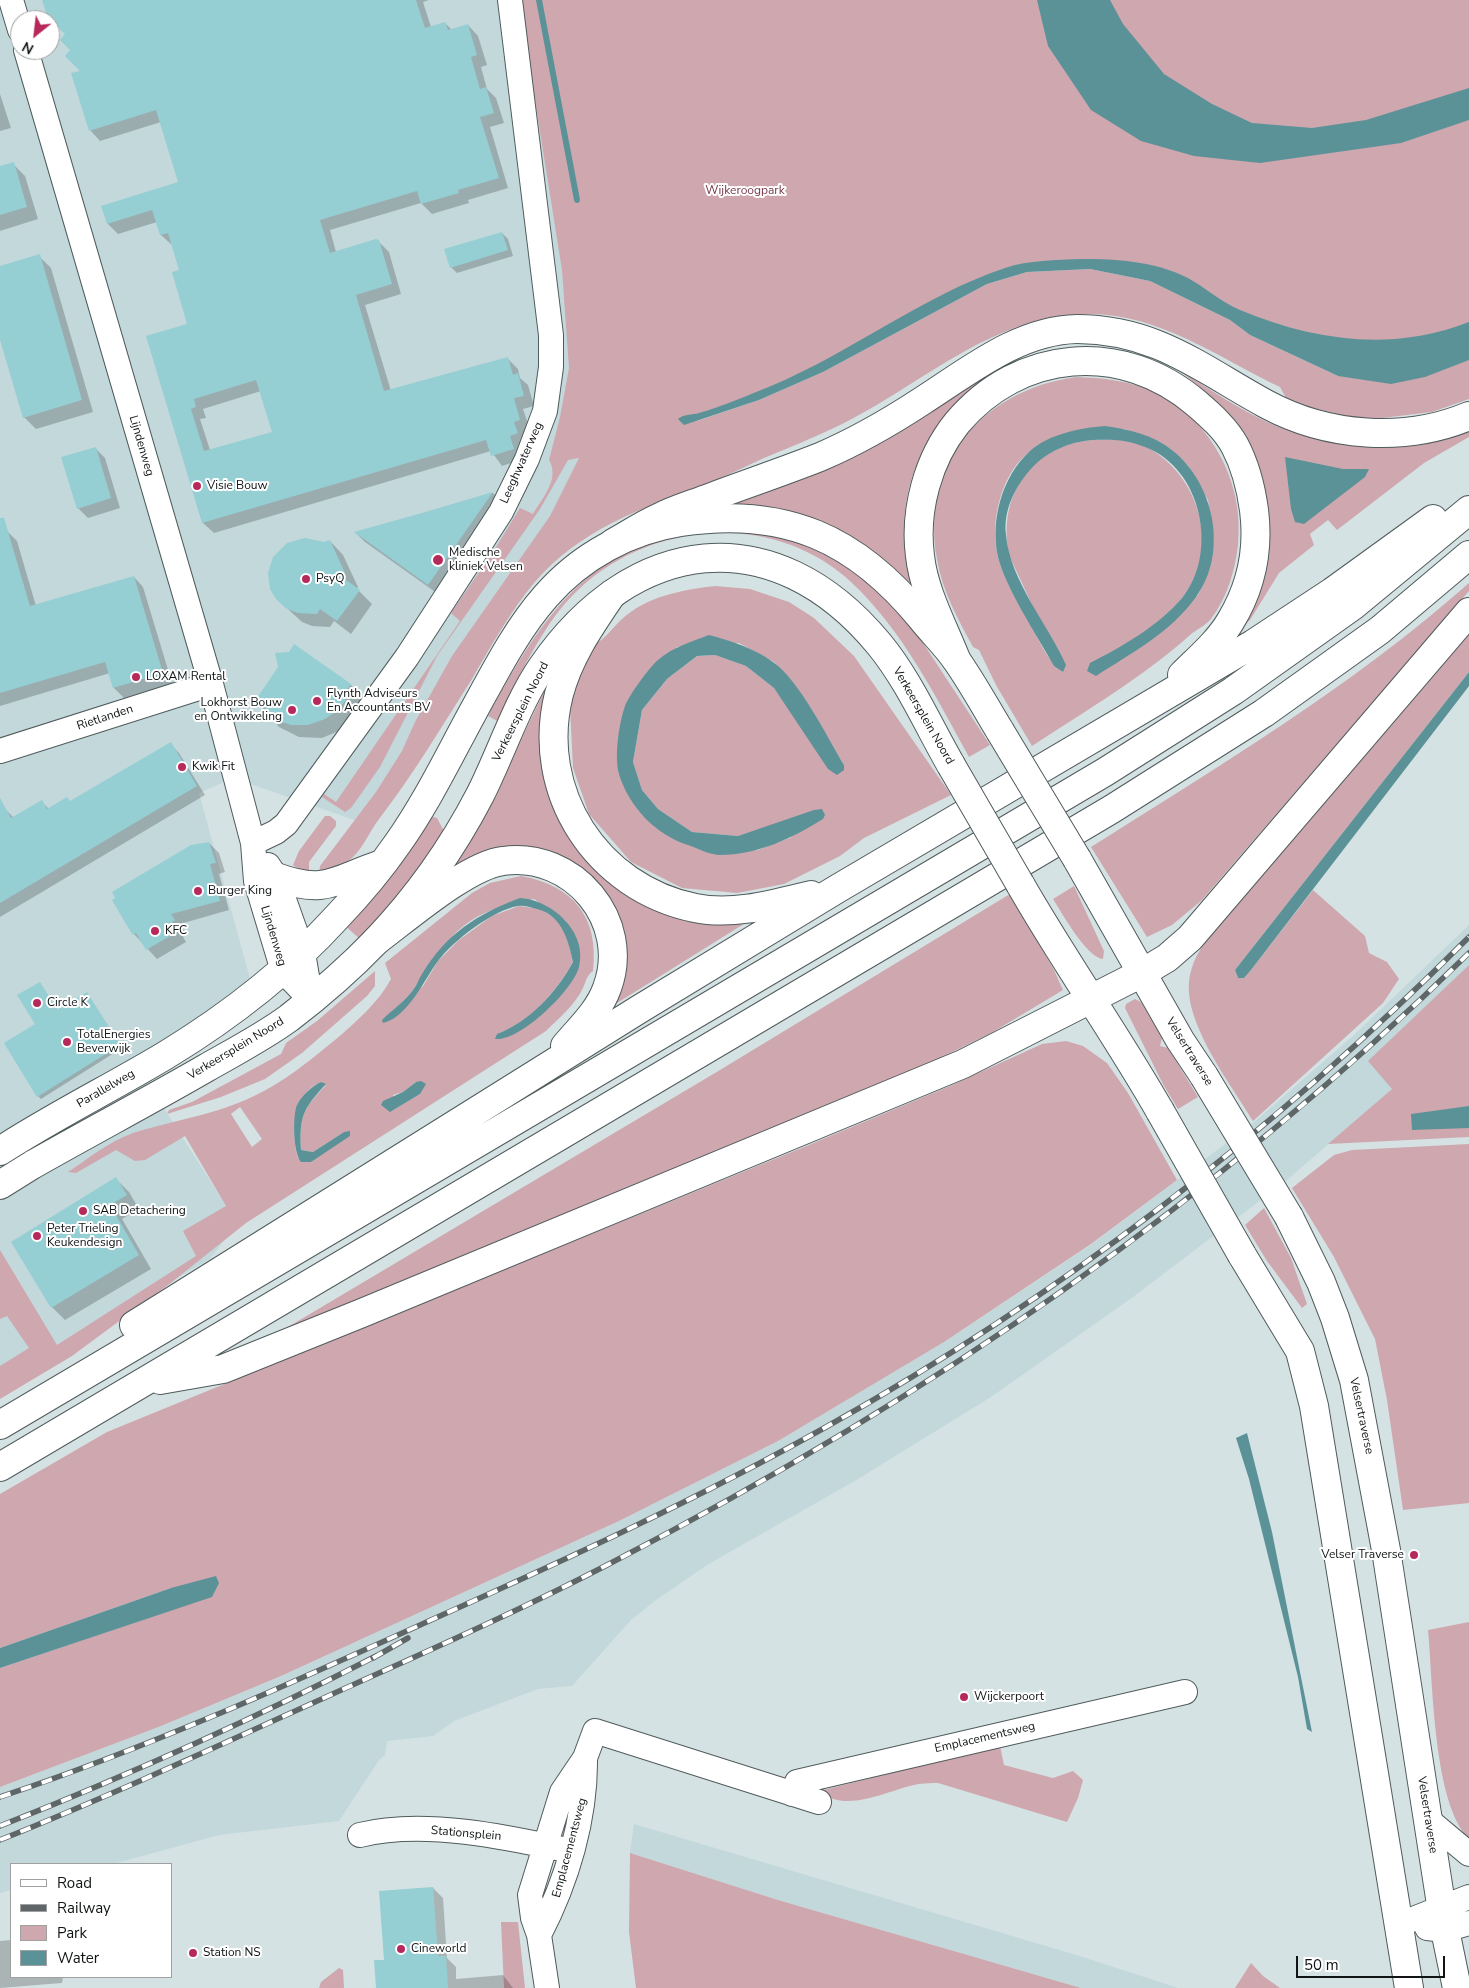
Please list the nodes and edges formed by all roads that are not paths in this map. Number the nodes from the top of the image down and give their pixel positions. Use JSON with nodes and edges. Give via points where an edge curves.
{"nodes":[{"id":1,"x":510,"y":0,"type":"edge"},
{"id":2,"x":29,"y":60,"type":"edge"},
{"id":3,"x":1469,"y":416,"type":"edge"},
{"id":4,"x":1469,"y":496,"type":"edge"},
{"id":5,"x":1469,"y":510,"type":"edge"},
{"id":6,"x":613,"y":543,"type":"junction"},
{"id":7,"x":1469,"y":555,"type":"edge"},
{"id":8,"x":612,"y":594,"type":"junction"},
{"id":9,"x":1469,"y":612,"type":"edge"},
{"id":10,"x":956,"y":659,"type":"junction"},
{"id":11,"x":211,"y":684,"type":"junction"},
{"id":12,"x":1154,"y":702,"type":"junction"},
{"id":13,"x":0,"y":751,"type":"edge"},
{"id":14,"x":253,"y":843,"type":"junction"},
{"id":15,"x":383,"y":863,"type":"junction"},
{"id":16,"x":276,"y":877,"type":"junction"},
{"id":17,"x":837,"y":889,"type":"junction"},
{"id":18,"x":376,"y":941,"type":"junction"},
{"id":19,"x":303,"y":953,"type":"junction"},
{"id":20,"x":283,"y":971,"type":"junction"},
{"id":21,"x":1142,"y":973,"type":"junction"},
{"id":22,"x":1090,"y":998,"type":"junction"},
{"id":23,"x":311,"y":1000,"type":"junction"},
{"id":24,"x":547,"y":1066,"type":"junction"},
{"id":25,"x":0,"y":1151,"type":"edge"},
{"id":26,"x":0,"y":1185,"type":"edge"},
{"id":27,"x":144,"y":1382,"type":"junction"},
{"id":28,"x":46,"y":1398,"type":"junction"},
{"id":29,"x":0,"y":1425,"type":"edge"},
{"id":30,"x":0,"y":1468,"type":"edge"},
{"id":31,"x":1185,"y":1692,"type":"dead end"},
{"id":32,"x":585,"y":1758,"type":"junction"},
{"id":33,"x":792,"y":1794,"type":"junction"},
{"id":34,"x":819,"y":1802,"type":"dead end"},
{"id":35,"x":1427,"y":1818,"type":"junction"},
{"id":36,"x":360,"y":1835,"type":"dead end"},
{"id":37,"x":506,"y":1838,"type":"junction"},
{"id":38,"x":545,"y":1846,"type":"junction"},
{"id":39,"x":570,"y":1852,"type":"junction"},
{"id":40,"x":1469,"y":1854,"type":"edge"},
{"id":41,"x":535,"y":1879,"type":"junction"},
{"id":42,"x":1469,"y":1897,"type":"edge"},
{"id":43,"x":1452,"y":1920,"type":"edge"},
{"id":44,"x":1398,"y":1924,"type":"junction"},
{"id":45,"x":540,"y":1935,"type":"junction"},
{"id":46,"x":547,"y":1988,"type":"edge"},
{"id":47,"x":1409,"y":1988,"type":"edge"},
{"id":48,"x":1457,"y":1988,"type":"edge"}],
"edges":[{"from":1,"to":14,"type":"street","name":"Leeghwaterweg","via":[[551,335],[545,411],[527,459],[501,512],[407,656],[286,824]]},
{"from":2,"to":11,"type":"street","name":"Lijndenweg"},
{"from":3,"to":6,"type":"main road","via":[[1456,422],[1380,434],[1339,430],[1299,419],[1267,405],[1184,356],[1148,340],[1102,330],[1054,332],[983,361],[893,419],[821,456],[659,517]]},
{"from":4,"to":12,"type":"main road","via":[[1448,506],[1348,581],[1253,644]]},
{"from":5,"to":28,"type":"main road","via":[[1346,611],[1233,692],[1105,772]]},
{"from":6,"to":10,"type":"main road","via":[[661,525],[708,518],[758,519],[798,528],[841,547],[879,573]]},
{"from":6,"to":15,"type":"main road","via":[[566,575],[522,627],[435,782]]},
{"from":7,"to":27,"type":"main road","via":[[1380,630],[1264,714],[1112,809]]},
{"from":8,"to":17,"type":"main road","via":[[578,644],[556,710],[556,771],[567,807],[584,837],[604,861],[634,885],[667,901],[696,909],[751,909]]},
{"from":8,"to":18,"type":"main road","name":"Verkeersplein Noord","via":[[567,633],[539,671],[480,796],[458,833],[419,890]]},
{"from":8,"to":22,"type":"main road","name":"Verkeersplein Noord","bridge":true,"via":[[641,576],[697,558],[727,556],[794,575],[818,587],[839,604],[879,644],[898,671],[1054,943]]},
{"from":9,"to":21,"type":"main road","via":[[1190,938]]},
{"from":10,"to":12,"type":"main road","via":[[929,594],[919,552],[920,509],[937,455],[964,415],[983,396],[1014,377],[1041,366],[1070,361],[1116,364],[1152,375],[1184,393],[1210,415],[1234,445],[1247,476],[1256,523],[1256,550],[1250,580],[1230,622],[1215,642]]},
{"from":10,"to":21,"type":"main road","bridge":true},
{"from":11,"to":13,"type":"street","name":"Rietlanden"},
{"from":11,"to":14,"type":"street","name":"Lijndenweg"},
{"from":12,"to":17,"type":"main road"},
{"from":14,"to":16,"type":"street","name":"Lijndenweg"},
{"from":14,"to":20,"type":"street","name":"Lijndenweg","via":[[256,881]]},
{"from":15,"to":16,"type":"main road","via":[[324,886],[306,886]]},
{"from":15,"to":19,"type":"main road"},
{"from":16,"to":19,"type":"street","name":"Lijndenweg"},
{"from":17,"to":24,"type":"main road"},
{"from":18,"to":23,"type":"main road","name":"Verkeersplein Noord"},
{"from":18,"to":24,"type":"main road","via":[[482,866],[503,860],[526,859],[568,874],[587,890],[600,907],[609,928],[613,952],[611,974],[598,1007]]},
{"from":19,"to":20,"type":"main road"},
{"from":19,"to":23,"type":"street","name":"Lijndenweg"},
{"from":20,"to":23,"type":"street","name":"Lijndenweg"},
{"from":20,"to":25,"type":"main road","name":"Parallelweg","via":[[167,1054]]},
{"from":21,"to":22,"type":"main road"},
{"from":21,"to":35,"type":"main road","name":"Velsertraverse","bridge":true,"via":[[1289,1217],[1335,1318],[1354,1380],[1386,1550]]},
{"from":22,"to":27,"type":"main road","via":[[963,1064],[362,1313],[223,1369]]},
{"from":22,"to":44,"type":"main road","bridge":true,"via":[[1300,1351],[1314,1406]]},
{"from":23,"to":26,"type":"main road","name":"Verkeersplein Noord","via":[[265,1034]]},
{"from":24,"to":28,"type":"main road","via":[[122,1332]]},
{"from":27,"to":30,"type":"main road"},
{"from":28,"to":29,"type":"main road"},
{"from":31,"to":33,"type":"street","name":"Emplacementsweg","via":[[797,1782]]},
{"from":32,"to":33,"type":"street","name":"Emplacementsweg","via":[[595,1731]]},
{"from":32,"to":38,"type":"street","name":"Emplacementsweg","via":[[565,1785]]},
{"from":32,"to":39,"type":"street","name":"Emplacementsweg","via":[[585,1790]]},
{"from":33,"to":34,"type":"street","name":"Emplacementsweg"},
{"from":35,"to":40,"type":"street"},
{"from":35,"to":43,"type":"main road","name":"Velsertraverse"},
{"from":36,"to":37,"type":"street","name":"Stationsplein","via":[[380,1830],[427,1830]]},
{"from":37,"to":38,"type":"street","name":"Stationsplein"},
{"from":37,"to":41,"type":"street","name":"Emplacementsweg"},
{"from":38,"to":39,"type":"street","name":"Stationsplein"},
{"from":38,"to":41,"type":"street","name":"Emplacementsweg"},
{"from":39,"to":45,"type":"street","name":"Emplacementsweg","via":[[554,1906]]},
{"from":41,"to":45,"type":"street","name":"Emplacementsweg","via":[[530,1895],[533,1918]]},
{"from":42,"to":43,"type":"street"},
{"from":43,"to":44,"type":"street"},
{"from":43,"to":48,"type":"main road","name":"Velsertraverse"},
{"from":44,"to":47,"type":"main road"},
{"from":45,"to":46,"type":"street","name":"Emplacementsweg"}]}
